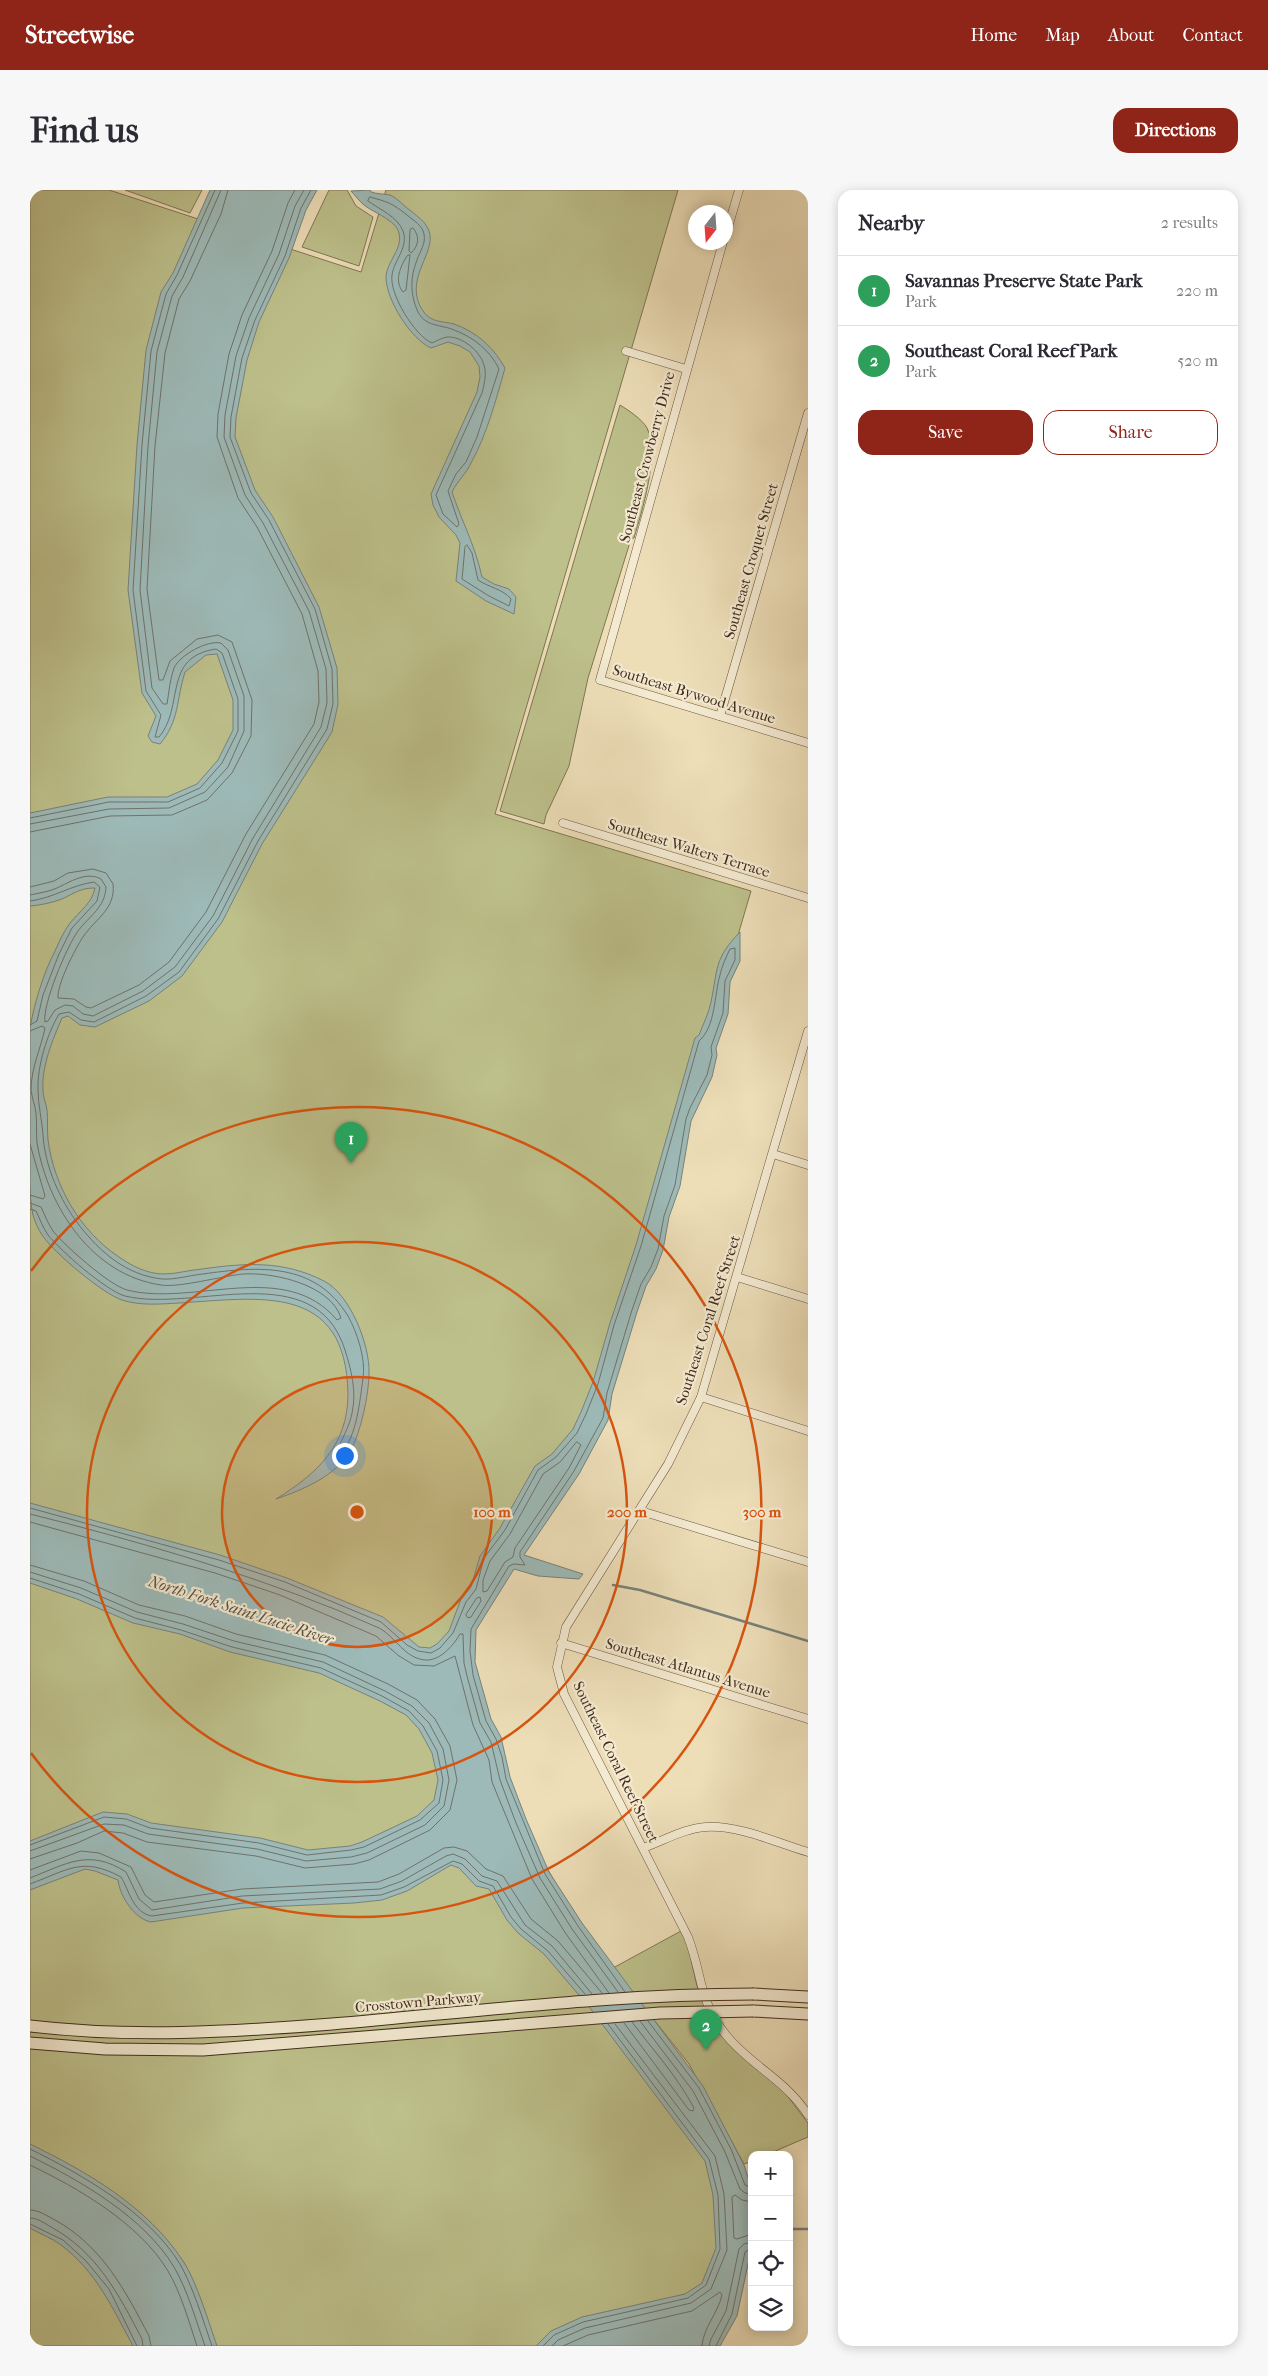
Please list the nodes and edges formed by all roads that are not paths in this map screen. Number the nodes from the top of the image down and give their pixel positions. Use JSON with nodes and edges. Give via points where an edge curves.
{"nodes":[{"id":1,"x":739,"y":190,"type":"edge"},
{"id":2,"x":733,"y":210,"type":"edge"},
{"id":3,"x":721,"y":250,"type":"edge"},
{"id":4,"x":626,"y":350,"type":"dead end"},
{"id":5,"x":686,"y":369,"type":"junction"},
{"id":6,"x":808,"y":412,"type":"edge"},
{"id":7,"x":600,"y":680,"type":"joint"},
{"id":8,"x":720,"y":716,"type":"junction"},
{"id":9,"x":808,"y":743,"type":"edge"},
{"id":10,"x":563,"y":823,"type":"dead end"},
{"id":11,"x":808,"y":898,"type":"edge"},
{"id":12,"x":808,"y":1031,"type":"edge"},
{"id":13,"x":773,"y":1154,"type":"junction"},
{"id":14,"x":808,"y":1165,"type":"edge"},
{"id":15,"x":737,"y":1277,"type":"junction"},
{"id":16,"x":808,"y":1299,"type":"edge"},
{"id":17,"x":701,"y":1397,"type":"junction"},
{"id":18,"x":808,"y":1431,"type":"edge"},
{"id":19,"x":641,"y":1511,"type":"junction"},
{"id":20,"x":808,"y":1562,"type":"edge"},
{"id":21,"x":561,"y":1643,"type":"junction"},
{"id":22,"x":808,"y":1719,"type":"edge"},
{"id":23,"x":643,"y":1848,"type":"junction"},
{"id":24,"x":808,"y":1852,"type":"edge"},
{"id":25,"x":808,"y":1997,"type":"edge"},
{"id":26,"x":808,"y":2014,"type":"edge"},
{"id":27,"x":30,"y":2026,"type":"edge"},
{"id":28,"x":30,"y":2043,"type":"edge"},
{"id":29,"x":808,"y":2115,"type":"edge"}],
"edges":[{"from":1,"to":2,"type":"street"},
{"from":3,"to":5,"type":"street","name":"Southeast Crowberry Drive"},
{"from":4,"to":5,"type":"street"},
{"from":5,"to":7,"type":"street","name":"Southeast Crowberry Drive"},
{"from":6,"to":8,"type":"street","name":"Southeast Croquet Street"},
{"from":7,"to":8,"type":"street","name":"Southeast Bywood Avenue"},
{"from":8,"to":9,"type":"street","name":"Southeast Bywood Avenue"},
{"from":10,"to":11,"type":"street","name":"Southeast Walters Terrace"},
{"from":12,"to":13,"type":"street","name":"Southeast Coral Reef Street"},
{"from":13,"to":14,"type":"street"},
{"from":13,"to":15,"type":"street","name":"Southeast Coral Reef Street"},
{"from":15,"to":16,"type":"street"},
{"from":15,"to":17,"type":"street","name":"Southeast Coral Reef Street"},
{"from":17,"to":18,"type":"street"},
{"from":17,"to":19,"type":"street","name":"Southeast Coral Reef Street"},
{"from":19,"to":20,"type":"street"},
{"from":19,"to":21,"type":"street","name":"Southeast Coral Reef Street","via":[[566,1627]]},
{"from":21,"to":22,"type":"street","name":"Southeast Atlantus Avenue"},
{"from":21,"to":23,"type":"street","name":"Southeast Coral Reef Street","via":[[557,1668],[564,1694]]},
{"from":23,"to":24,"type":"street","via":[[692,1829],[707,1827],[737,1831]]},
{"from":23,"to":29,"type":"street","name":"Southeast Coral Reef Street","via":[[688,1937],[702,1995],[714,2018],[737,2047],[774,2076]]},
{"from":25,"to":27,"type":"main road","name":"Crosstown Parkway","bridge":true,"via":[[754,1994],[652,1997],[224,2032],[120,2033]]},
{"from":26,"to":28,"type":"main road","name":"Crosstown Parkway","bridge":true,"via":[[753,2011],[660,2013],[211,2049],[105,2049]]}]}
